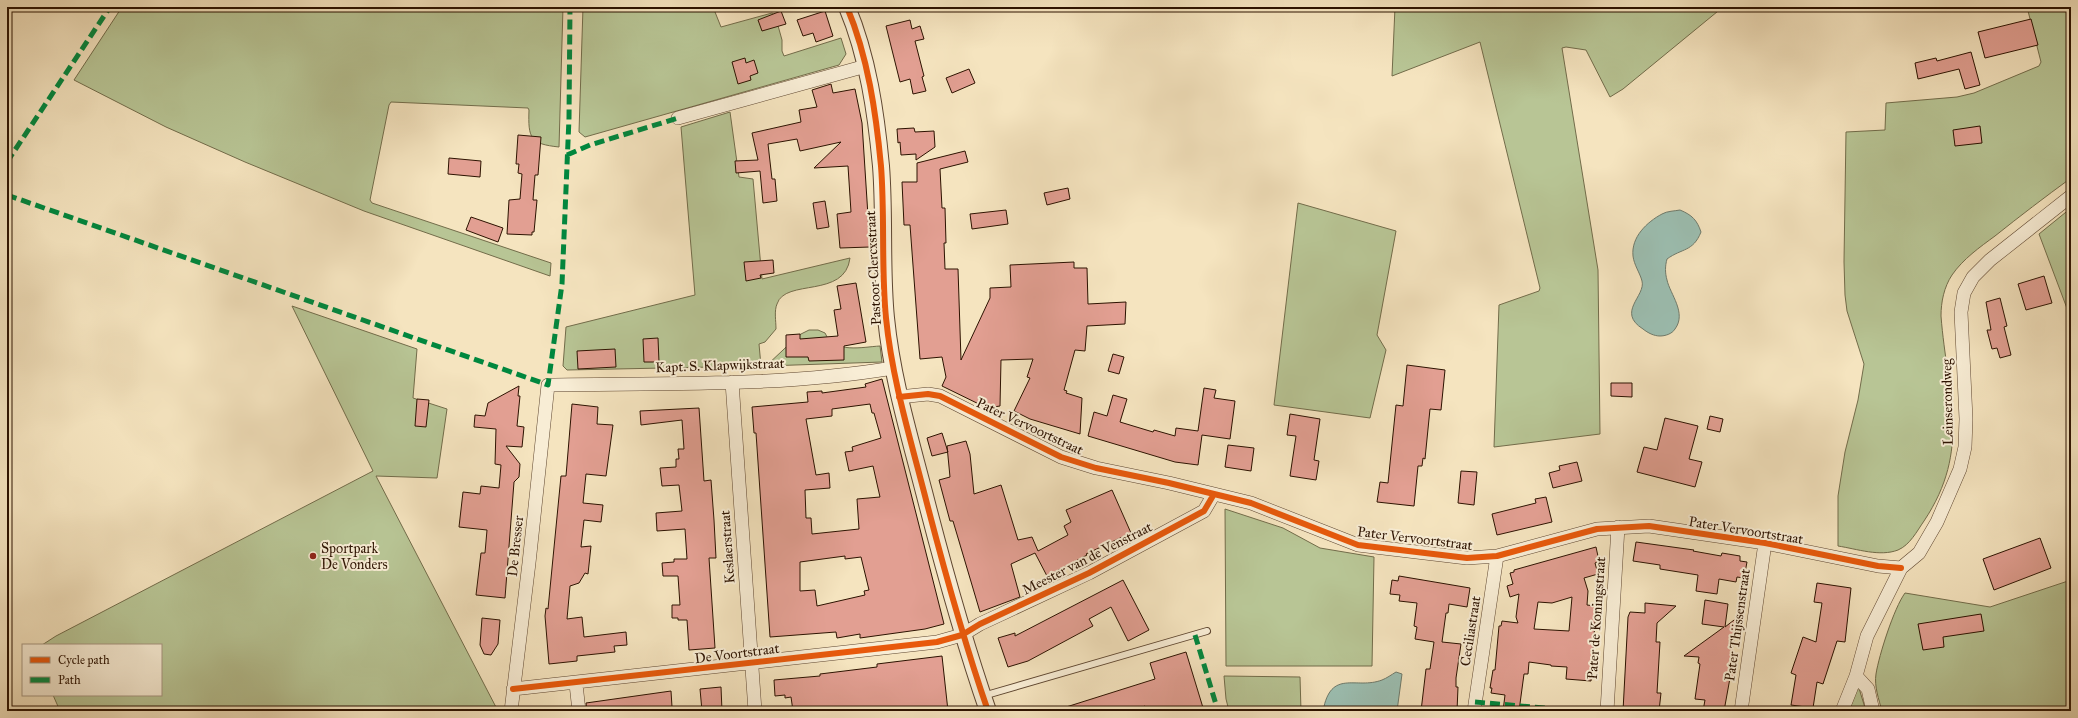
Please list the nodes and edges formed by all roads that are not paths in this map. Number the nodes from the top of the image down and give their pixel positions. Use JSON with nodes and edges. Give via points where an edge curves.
{"nodes":[{"id":1,"x":847,"y":7,"type":"edge"},
{"id":2,"x":866,"y":66,"type":"junction"},
{"id":3,"x":678,"y":118,"type":"dead end"},
{"id":4,"x":2071,"y":196,"type":"edge"},
{"id":5,"x":893,"y":368,"type":"junction"},
{"id":6,"x":732,"y":382,"type":"junction"},
{"id":7,"x":548,"y":385,"type":"joint"},
{"id":8,"x":899,"y":397,"type":"junction"},
{"id":9,"x":1214,"y":494,"type":"junction"},
{"id":10,"x":1618,"y":527,"type":"junction"},
{"id":11,"x":1765,"y":543,"type":"junction"},
{"id":12,"x":1497,"y":556,"type":"junction"},
{"id":13,"x":1901,"y":568,"type":"junction"},
{"id":14,"x":1207,"y":631,"type":"dead end"},
{"id":15,"x":962,"y":635,"type":"junction"},
{"id":16,"x":751,"y":664,"type":"junction"},
{"id":17,"x":1856,"y":676,"type":"junction"},
{"id":18,"x":576,"y":684,"type":"junction"},
{"id":19,"x":514,"y":689,"type":"junction"},
{"id":20,"x":986,"y":707,"type":"edge"},
{"id":21,"x":511,"y":711,"type":"edge"},
{"id":22,"x":579,"y":711,"type":"edge"},
{"id":23,"x":755,"y":711,"type":"edge"},
{"id":24,"x":1474,"y":711,"type":"edge"},
{"id":25,"x":1607,"y":711,"type":"edge"},
{"id":26,"x":1742,"y":711,"type":"edge"},
{"id":27,"x":1842,"y":711,"type":"edge"},
{"id":28,"x":1873,"y":711,"type":"edge"}],
"edges":[{"from":1,"to":2,"type":"street","name":"Pastoor Clercxstraat","via":[[856,28]]},
{"from":2,"to":3,"type":"street"},
{"from":2,"to":5,"type":"street","name":"Pastoor Clercxstraat","via":[[881,167],[886,317]]},
{"from":4,"to":13,"type":"street","name":"Leinserondweg","via":[[1990,260],[1973,277],[1964,293],[1961,312],[1966,447],[1955,484],[1937,522],[1919,553]]},
{"from":5,"to":6,"type":"street","name":"Kapt. S. Klapwijkstraat","via":[[843,376]]},
{"from":5,"to":8,"type":"street","name":"Pastoor Clercxstraat"},
{"from":6,"to":7,"type":"street","name":"Kapt. S. Klapwijkstraat"},
{"from":6,"to":16,"type":"street","name":"Keslaerstraat"},
{"from":7,"to":19,"type":"street","name":"De Bresser"},
{"from":8,"to":9,"type":"street","name":"Pater Vervoortstraat","via":[[928,394],[940,396],[1061,457],[1096,468]]},
{"from":8,"to":15,"type":"street","name":"Pastoor Clercxstraat"},
{"from":9,"to":12,"type":"street","name":"Pater Vervoortstraat","via":[[1251,503],[1358,545],[1467,558]]},
{"from":9,"to":15,"type":"street","name":"Meester van de Venstraat","via":[[1204,511],[1089,573]]},
{"from":10,"to":11,"type":"street","name":"Pater Vervoortstraat","via":[[1649,526]]},
{"from":10,"to":12,"type":"street","name":"Pater Vervoortstraat"},
{"from":10,"to":25,"type":"street","name":"Pater de Koningstraat"},
{"from":11,"to":13,"type":"street","name":"Pater Vervoortstraat","via":[[1878,566]]},
{"from":11,"to":26,"type":"street","name":"Pater Thijssenstraat"},
{"from":12,"to":24,"type":"street","name":"Ceciliastraat"},
{"from":13,"to":17,"type":"street","name":"Leinserondweg","via":[[1867,636]]},
{"from":14,"to":20,"type":"lane"},
{"from":15,"to":16,"type":"street","name":"De Voortstraat","via":[[937,642]]},
{"from":15,"to":20,"type":"street","name":"Pastoor Clercxstraat"},
{"from":16,"to":18,"type":"street","name":"De Voortstraat"},
{"from":16,"to":23,"type":"street","name":"Keslaerstraat"},
{"from":17,"to":27,"type":"street","name":"Leinserondweg"},
{"from":17,"to":28,"type":"street","via":[[1868,689]]},
{"from":18,"to":19,"type":"street","name":"De Voortstraat"},
{"from":18,"to":22,"type":"street"},
{"from":19,"to":21,"type":"street","name":"De Bresser"}]}
